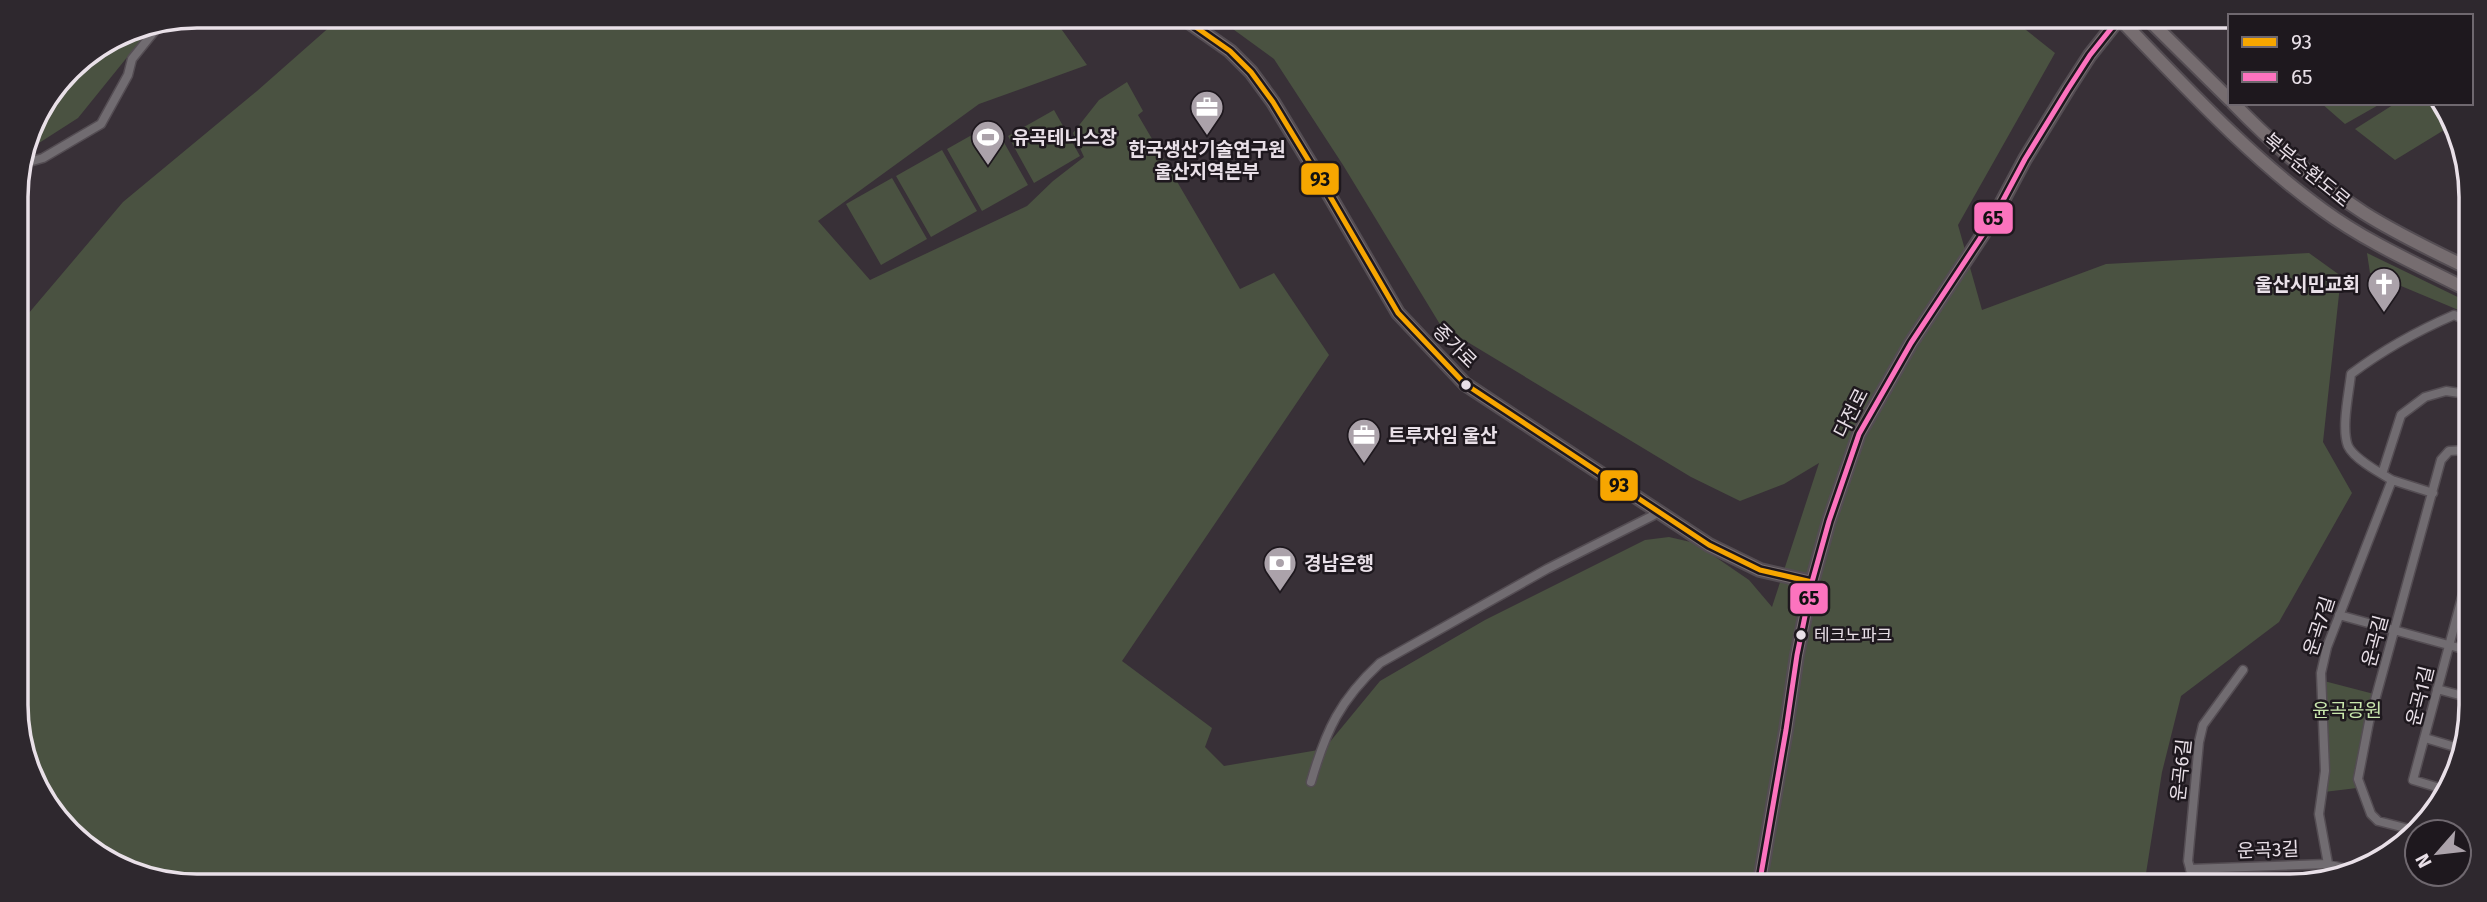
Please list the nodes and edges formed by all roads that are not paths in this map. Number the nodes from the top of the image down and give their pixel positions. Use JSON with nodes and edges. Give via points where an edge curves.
{"nodes":[{"id":1,"x":1197,"y":28,"type":"edge"},
{"id":2,"x":2110,"y":28,"type":"edge"},
{"id":3,"x":2130,"y":28,"type":"edge"},
{"id":4,"x":2158,"y":28,"type":"edge"},
{"id":5,"x":151,"y":35,"type":"edge"},
{"id":6,"x":2228,"y":99,"type":"edge"},
{"id":7,"x":2234,"y":105,"type":"edge"},
{"id":8,"x":32,"y":161,"type":"edge"},
{"id":9,"x":2459,"y":263,"type":"edge"},
{"id":10,"x":2459,"y":285,"type":"edge"},
{"id":11,"x":2459,"y":317,"type":"edge"},
{"id":12,"x":2459,"y":393,"type":"edge"},
{"id":13,"x":2459,"y":450,"type":"edge"},
{"id":14,"x":2382,"y":474,"type":"junction"},
{"id":15,"x":2392,"y":480,"type":"junction"},
{"id":16,"x":2433,"y":493,"type":"junction"},
{"id":17,"x":1658,"y":513,"type":"junction"},
{"id":18,"x":1812,"y":582,"type":"junction"},
{"id":19,"x":2459,"y":614,"type":"edge"},
{"id":20,"x":2339,"y":615,"type":"junction"},
{"id":21,"x":2395,"y":630,"type":"junction"},
{"id":22,"x":2449,"y":645,"type":"junction"},
{"id":23,"x":2459,"y":648,"type":"edge"},
{"id":24,"x":2243,"y":670,"type":"dead end"},
{"id":25,"x":2437,"y":689,"type":"junction"},
{"id":26,"x":2459,"y":695,"type":"edge"},
{"id":27,"x":2426,"y":738,"type":"junction"},
{"id":28,"x":2454,"y":746,"type":"edge"},
{"id":29,"x":1311,"y":782,"type":"dead end"},
{"id":30,"x":2437,"y":787,"type":"edge"},
{"id":31,"x":2403,"y":827,"type":"edge"},
{"id":32,"x":2326,"y":864,"type":"junction"},
{"id":33,"x":2338,"y":867,"type":"edge"},
{"id":34,"x":2190,"y":869,"type":"junction"},
{"id":35,"x":2328,"y":870,"type":"edge"},
{"id":36,"x":1761,"y":874,"type":"edge"},
{"id":37,"x":2191,"y":874,"type":"edge"}],
"edges":[{"from":1,"to":17,"type":"main road","name":"종가로","via":[[1230,51],[1273,102],[1385,294],[1441,362],[1465,384]]},
{"from":2,"to":18,"type":"main road","name":"다전로","via":[[2068,89],[1858,435]]},
{"from":3,"to":10,"type":"main road","name":"북부순환도로","via":[[2290,185],[2354,230]]},
{"from":4,"to":6,"type":"main road","name":"북부순환도로"},
{"from":5,"to":8,"type":"street","via":[[132,59],[101,124]]},
{"from":7,"to":9,"type":"main road","name":"북부순환도로","via":[[2337,194]]},
{"from":11,"to":14,"type":"street","via":[[2428,326],[2351,374],[2348,447]]},
{"from":12,"to":14,"type":"street","via":[[2425,397],[2400,415]]},
{"from":13,"to":16,"type":"street","name":"운곡길","via":[[2449,451],[2441,460]]},
{"from":14,"to":15,"type":"street"},
{"from":15,"to":16,"type":"street"},
{"from":15,"to":20,"type":"street","name":"운곡7길"},
{"from":16,"to":21,"type":"street","name":"운곡길"},
{"from":17,"to":18,"type":"main road","name":"종가로","via":[[1760,570]]},
{"from":17,"to":29,"type":"street","via":[[1380,663],[1362,679],[1331,723]]},
{"from":18,"to":36,"type":"main road","name":"다전로"},
{"from":19,"to":22,"type":"street","name":"운곡1길"},
{"from":20,"to":21,"type":"street"},
{"from":20,"to":32,"type":"street","name":"운곡7길","via":[[2321,673],[2325,771],[2319,814]]},
{"from":21,"to":22,"type":"street"},
{"from":21,"to":31,"type":"street","name":"운곡길","via":[[2358,779],[2371,814],[2378,821]]},
{"from":22,"to":23,"type":"street"},
{"from":22,"to":25,"type":"street","name":"운곡1길"},
{"from":24,"to":34,"type":"street","name":"운곡6길","via":[[2203,724]]},
{"from":25,"to":26,"type":"street"},
{"from":25,"to":27,"type":"street","name":"운곡1길"},
{"from":27,"to":28,"type":"street"},
{"from":27,"to":30,"type":"street","name":"운곡1길","via":[[2413,780]]},
{"from":32,"to":33,"type":"street","name":"운곡3길"},
{"from":32,"to":34,"type":"street","name":"운곡3길"},
{"from":32,"to":35,"type":"street","name":"운곡7길"},
{"from":34,"to":37,"type":"street","name":"운곡6길"}]}
